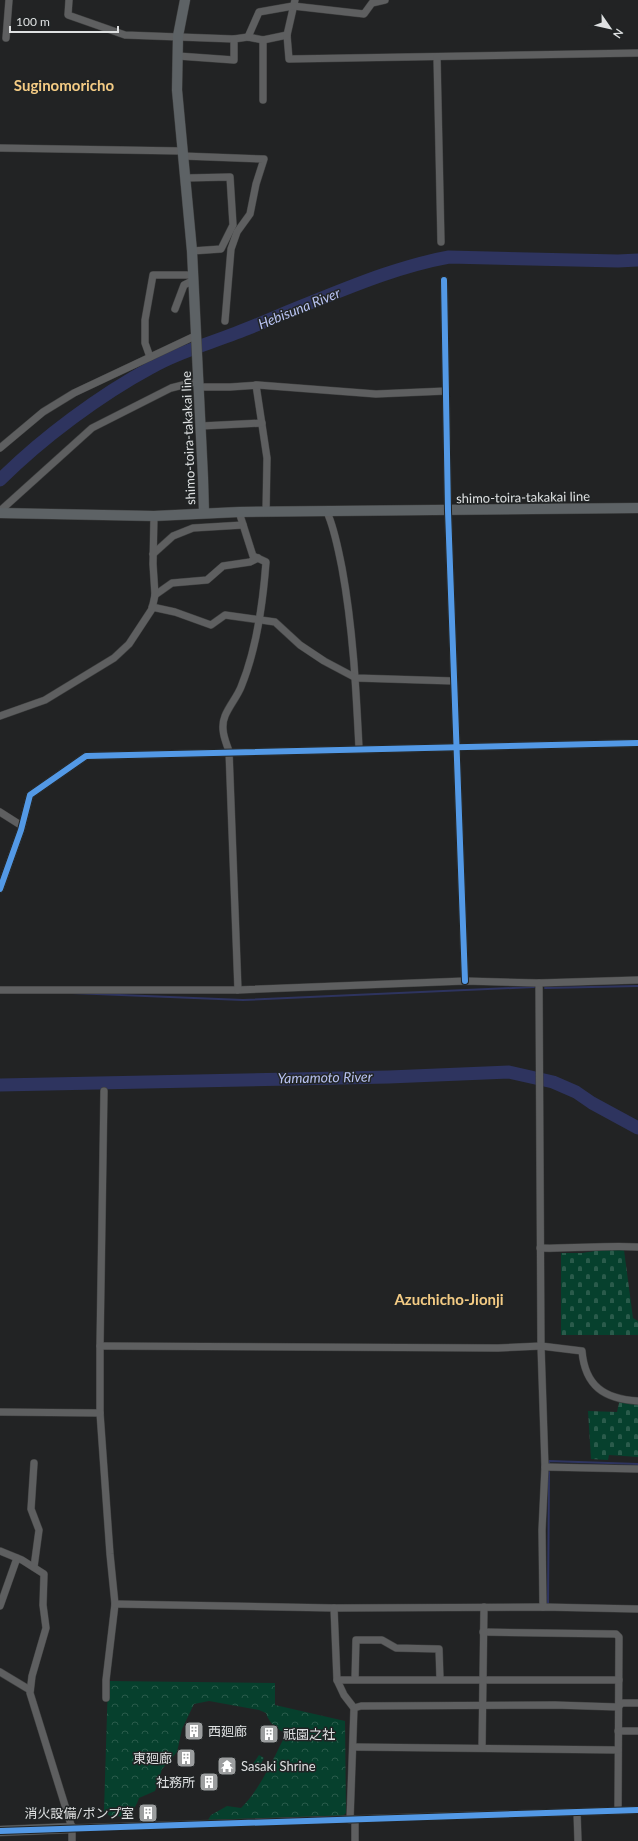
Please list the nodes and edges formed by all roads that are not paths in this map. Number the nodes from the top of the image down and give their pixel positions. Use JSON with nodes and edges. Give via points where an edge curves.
{"nodes":[{"id":1,"x":9,"y":0,"type":"edge"},
{"id":2,"x":69,"y":0,"type":"edge"},
{"id":3,"x":185,"y":0,"type":"edge"},
{"id":4,"x":385,"y":0,"type":"edge"},
{"id":5,"x":294,"y":3,"type":"edge"},
{"id":6,"x":287,"y":35,"type":"junction"},
{"id":7,"x":178,"y":36,"type":"junction"},
{"id":8,"x":248,"y":37,"type":"junction"},
{"id":9,"x":6,"y":38,"type":"dead end"},
{"id":10,"x":234,"y":39,"type":"junction"},
{"id":11,"x":263,"y":40,"type":"junction"},
{"id":12,"x":638,"y":53,"type":"edge"},
{"id":13,"x":178,"y":56,"type":"junction"},
{"id":14,"x":437,"y":57,"type":"junction"},
{"id":15,"x":263,"y":100,"type":"dead end"},
{"id":16,"x":0,"y":148,"type":"edge"},
{"id":17,"x":182,"y":154,"type":"junction"},
{"id":18,"x":186,"y":178,"type":"junction"},
{"id":19,"x":441,"y":242,"type":"dead end"},
{"id":20,"x":192,"y":251,"type":"junction"},
{"id":21,"x":194,"y":278,"type":"junction"},
{"id":22,"x":444,"y":280,"type":"dead end"},
{"id":23,"x":175,"y":309,"type":"dead end"},
{"id":24,"x":226,"y":321,"type":"dead end"},
{"id":25,"x":197,"y":335,"type":"junction"},
{"id":26,"x":150,"y":357,"type":"junction"},
{"id":27,"x":199,"y":384,"type":"junction"},
{"id":28,"x":256,"y":385,"type":"junction"},
{"id":29,"x":446,"y":391,"type":"junction"},
{"id":30,"x":262,"y":422,"type":"junction"},
{"id":31,"x":201,"y":426,"type":"junction"},
{"id":32,"x":0,"y":448,"type":"edge"},
{"id":33,"x":638,"y":508,"type":"edge"},
{"id":34,"x":448,"y":511,"type":"junction"},
{"id":35,"x":0,"y":512,"type":"edge"},
{"id":36,"x":239,"y":512,"type":"junction"},
{"id":37,"x":266,"y":512,"type":"junction"},
{"id":38,"x":327,"y":512,"type":"junction"},
{"id":39,"x":204,"y":513,"type":"junction"},
{"id":40,"x":154,"y":516,"type":"junction"},
{"id":41,"x":243,"y":525,"type":"junction"},
{"id":42,"x":193,"y":528,"type":"junction"},
{"id":43,"x":153,"y":554,"type":"junction"},
{"id":44,"x":258,"y":558,"type":"junction"},
{"id":45,"x":155,"y":595,"type":"junction"},
{"id":46,"x":152,"y":607,"type":"junction"},
{"id":47,"x":258,"y":620,"type":"junction"},
{"id":48,"x":356,"y":678,"type":"junction"},
{"id":49,"x":454,"y":681,"type":"junction"},
{"id":50,"x":0,"y":716,"type":"edge"},
{"id":51,"x":638,"y":743,"type":"edge"},
{"id":52,"x":359,"y":748,"type":"junction"},
{"id":53,"x":457,"y":748,"type":"junction"},
{"id":54,"x":229,"y":751,"type":"junction"},
{"id":55,"x":0,"y":812,"type":"edge"},
{"id":56,"x":22,"y":826,"type":"junction"},
{"id":57,"x":0,"y":889,"type":"edge"},
{"id":58,"x":638,"y":980,"type":"edge"},
{"id":59,"x":465,"y":981,"type":"junction"},
{"id":60,"x":539,"y":983,"type":"junction"},
{"id":61,"x":0,"y":990,"type":"edge"},
{"id":62,"x":238,"y":990,"type":"junction"},
{"id":63,"x":104,"y":1091,"type":"dead end"},
{"id":64,"x":638,"y":1247,"type":"edge"},
{"id":65,"x":540,"y":1248,"type":"junction"},
{"id":66,"x":100,"y":1346,"type":"junction"},
{"id":67,"x":541,"y":1346,"type":"junction"},
{"id":68,"x":638,"y":1401,"type":"edge"},
{"id":69,"x":0,"y":1412,"type":"edge"},
{"id":70,"x":100,"y":1413,"type":"junction"},
{"id":71,"x":34,"y":1463,"type":"dead end"},
{"id":72,"x":545,"y":1467,"type":"junction"},
{"id":73,"x":638,"y":1469,"type":"edge"},
{"id":74,"x":0,"y":1551,"type":"edge"},
{"id":75,"x":17,"y":1558,"type":"junction"},
{"id":76,"x":34,"y":1566,"type":"junction"},
{"id":77,"x":115,"y":1604,"type":"junction"},
{"id":78,"x":0,"y":1606,"type":"edge"},
{"id":79,"x":484,"y":1607,"type":"junction"},
{"id":80,"x":543,"y":1607,"type":"junction"},
{"id":81,"x":334,"y":1608,"type":"junction"},
{"id":82,"x":638,"y":1609,"type":"edge"},
{"id":83,"x":483,"y":1632,"type":"junction"},
{"id":84,"x":0,"y":1672,"type":"edge"},
{"id":85,"x":355,"y":1679,"type":"junction"},
{"id":86,"x":440,"y":1679,"type":"junction"},
{"id":87,"x":483,"y":1679,"type":"junction"},
{"id":88,"x":337,"y":1680,"type":"junction"},
{"id":89,"x":619,"y":1680,"type":"junction"},
{"id":90,"x":30,"y":1690,"type":"junction"},
{"id":91,"x":106,"y":1698,"type":"dead end"},
{"id":92,"x":638,"y":1703,"type":"edge"},
{"id":93,"x":482,"y":1706,"type":"junction"},
{"id":94,"x":618,"y":1707,"type":"junction"},
{"id":95,"x":354,"y":1708,"type":"junction"},
{"id":96,"x":618,"y":1731,"type":"junction"},
{"id":97,"x":638,"y":1731,"type":"edge"},
{"id":98,"x":354,"y":1747,"type":"junction"},
{"id":99,"x":482,"y":1748,"type":"junction"},
{"id":100,"x":618,"y":1750,"type":"junction"},
{"id":101,"x":618,"y":1810,"type":"junction"},
{"id":102,"x":638,"y":1810,"type":"edge"},
{"id":103,"x":577,"y":1812,"type":"junction"},
{"id":104,"x":353,"y":1820,"type":"junction"},
{"id":105,"x":72,"y":1828,"type":"junction"},
{"id":106,"x":0,"y":1831,"type":"edge"},
{"id":107,"x":72,"y":1841,"type":"edge"},
{"id":108,"x":355,"y":1841,"type":"edge"},
{"id":109,"x":578,"y":1841,"type":"edge"}],
"edges":[{"from":1,"to":9,"type":"street"},
{"from":2,"to":7,"type":"street","via":[[68,15],[125,35],[166,38]]},
{"from":3,"to":7,"type":"main road","name":"shimo-toira-takakai line"},
{"from":4,"to":5,"type":"street","via":[[372,2],[364,14]]},
{"from":5,"to":6,"type":"street"},
{"from":5,"to":8,"type":"street","via":[[259,12]]},
{"from":6,"to":11,"type":"street"},
{"from":6,"to":14,"type":"street","via":[[289,58]]},
{"from":7,"to":10,"type":"street"},
{"from":7,"to":13,"type":"main road","name":"shimo-toira-takakai line"},
{"from":8,"to":10,"type":"street"},
{"from":8,"to":11,"type":"street"},
{"from":10,"to":13,"type":"street","via":[[234,60]]},
{"from":11,"to":15,"type":"street"},
{"from":12,"to":14,"type":"street"},
{"from":13,"to":17,"type":"main road","name":"shimo-toira-takakai line","via":[[177,90]]},
{"from":14,"to":19,"type":"street"},
{"from":16,"to":17,"type":"street"},
{"from":17,"to":18,"type":"main road","name":"shimo-toira-takakai line"},
{"from":17,"to":24,"type":"street","via":[[264,159],[250,214],[237,232],[231,249]]},
{"from":18,"to":20,"type":"main road","name":"shimo-toira-takakai line"},
{"from":18,"to":20,"type":"street","via":[[230,177],[232,192],[233,225],[221,249]]},
{"from":20,"to":21,"type":"main road","name":"shimo-toira-takakai line"},
{"from":21,"to":23,"type":"street","via":[[184,285]]},
{"from":21,"to":25,"type":"main road","name":"shimo-toira-takakai line"},
{"from":21,"to":26,"type":"street","via":[[153,275],[145,320],[145,343]]},
{"from":22,"to":29,"type":"street"},
{"from":25,"to":26,"type":"street"},
{"from":25,"to":27,"type":"main road","name":"shimo-toira-takakai line"},
{"from":26,"to":32,"type":"street","via":[[74,392],[43,412]]},
{"from":27,"to":28,"type":"street","via":[[230,387]]},
{"from":27,"to":31,"type":"main road","name":"shimo-toira-takakai line"},
{"from":27,"to":35,"type":"street","via":[[172,388],[92,428]]},
{"from":28,"to":29,"type":"street","via":[[376,394]]},
{"from":28,"to":30,"type":"street"},
{"from":29,"to":34,"type":"street"},
{"from":30,"to":31,"type":"street"},
{"from":30,"to":37,"type":"street","via":[[268,465]]},
{"from":31,"to":39,"type":"main road","name":"shimo-toira-takakai line"},
{"from":33,"to":34,"type":"main road","name":"shimo-toira-takakai line"},
{"from":34,"to":38,"type":"main road","name":"shimo-toira-takakai line"},
{"from":34,"to":49,"type":"street"},
{"from":35,"to":40,"type":"main road"},
{"from":36,"to":37,"type":"main road","name":"shimo-toira-takakai line"},
{"from":36,"to":39,"type":"main road","name":"shimo-toira-takakai line"},
{"from":36,"to":41,"type":"street"},
{"from":37,"to":38,"type":"main road","name":"shimo-toira-takakai line"},
{"from":38,"to":48,"type":"street","via":[[334,528],[347,597]]},
{"from":39,"to":40,"type":"main road"},
{"from":39,"to":42,"type":"street"},
{"from":40,"to":43,"type":"street"},
{"from":41,"to":42,"type":"street"},
{"from":41,"to":44,"type":"street","via":[[253,556]]},
{"from":42,"to":43,"type":"street","via":[[173,536]]},
{"from":43,"to":45,"type":"street"},
{"from":44,"to":45,"type":"street","via":[[250,562],[223,566],[207,580],[172,583]]},
{"from":44,"to":47,"type":"street","via":[[266,562]]},
{"from":45,"to":46,"type":"street"},
{"from":46,"to":47,"type":"street","via":[[212,625],[225,615]]},
{"from":46,"to":50,"type":"street","via":[[133,639],[114,658],[45,700]]},
{"from":47,"to":48,"type":"street","via":[[275,622],[300,645]]},
{"from":47,"to":54,"type":"street","via":[[253,649],[241,687],[225,716],[223,733]]},
{"from":48,"to":49,"type":"street"},
{"from":48,"to":52,"type":"street"},
{"from":49,"to":53,"type":"street"},
{"from":51,"to":53,"type":"street"},
{"from":52,"to":53,"type":"street"},
{"from":52,"to":54,"type":"street"},
{"from":53,"to":59,"type":"street"},
{"from":54,"to":56,"type":"street","via":[[86,756],[30,795]]},
{"from":54,"to":62,"type":"street"},
{"from":55,"to":56,"type":"street"},
{"from":56,"to":57,"type":"street"},
{"from":58,"to":60,"type":"street"},
{"from":59,"to":60,"type":"street"},
{"from":59,"to":62,"type":"street"},
{"from":60,"to":65,"type":"street"},
{"from":61,"to":62,"type":"street"},
{"from":63,"to":66,"type":"street"},
{"from":64,"to":65,"type":"street"},
{"from":65,"to":67,"type":"street"},
{"from":66,"to":67,"type":"street"},
{"from":66,"to":70,"type":"street"},
{"from":67,"to":68,"type":"street","via":[[582,1351],[584,1368],[593,1384],[614,1396]]},
{"from":67,"to":72,"type":"street"},
{"from":69,"to":70,"type":"street"},
{"from":70,"to":77,"type":"street"},
{"from":71,"to":76,"type":"street","via":[[31,1509],[39,1530]]},
{"from":72,"to":73,"type":"street"},
{"from":72,"to":80,"type":"street","via":[[542,1530]]},
{"from":74,"to":75,"type":"street"},
{"from":75,"to":76,"type":"street"},
{"from":75,"to":78,"type":"street"},
{"from":76,"to":90,"type":"street","via":[[44,1574],[43,1605],[46,1628]]},
{"from":77,"to":81,"type":"street"},
{"from":77,"to":91,"type":"street"},
{"from":79,"to":80,"type":"street"},
{"from":79,"to":81,"type":"street"},
{"from":79,"to":83,"type":"street"},
{"from":80,"to":82,"type":"street"},
{"from":81,"to":88,"type":"street"},
{"from":83,"to":87,"type":"street"},
{"from":83,"to":89,"type":"street","via":[[616,1634],[619,1637]]},
{"from":84,"to":90,"type":"street"},
{"from":85,"to":86,"type":"street"},
{"from":85,"to":86,"type":"street","via":[[356,1640],[382,1640],[396,1648],[439,1649]]},
{"from":85,"to":88,"type":"street"},
{"from":86,"to":87,"type":"street"},
{"from":87,"to":89,"type":"street"},
{"from":87,"to":93,"type":"street"},
{"from":88,"to":95,"type":"street"},
{"from":89,"to":94,"type":"street"},
{"from":90,"to":105,"type":"street"},
{"from":92,"to":94,"type":"street","via":[[622,1703]]},
{"from":93,"to":94,"type":"street"},
{"from":93,"to":95,"type":"street"},
{"from":93,"to":99,"type":"street"},
{"from":94,"to":96,"type":"street"},
{"from":95,"to":98,"type":"street"},
{"from":96,"to":97,"type":"street"},
{"from":96,"to":100,"type":"street"},
{"from":98,"to":99,"type":"street"},
{"from":98,"to":104,"type":"street"},
{"from":99,"to":100,"type":"street"},
{"from":100,"to":101,"type":"street"},
{"from":101,"to":102,"type":"street"},
{"from":101,"to":103,"type":"street"},
{"from":103,"to":104,"type":"street"},
{"from":103,"to":109,"type":"street"},
{"from":104,"to":105,"type":"street"},
{"from":104,"to":108,"type":"street"},
{"from":105,"to":106,"type":"main road"},
{"from":105,"to":107,"type":"street"}]}
